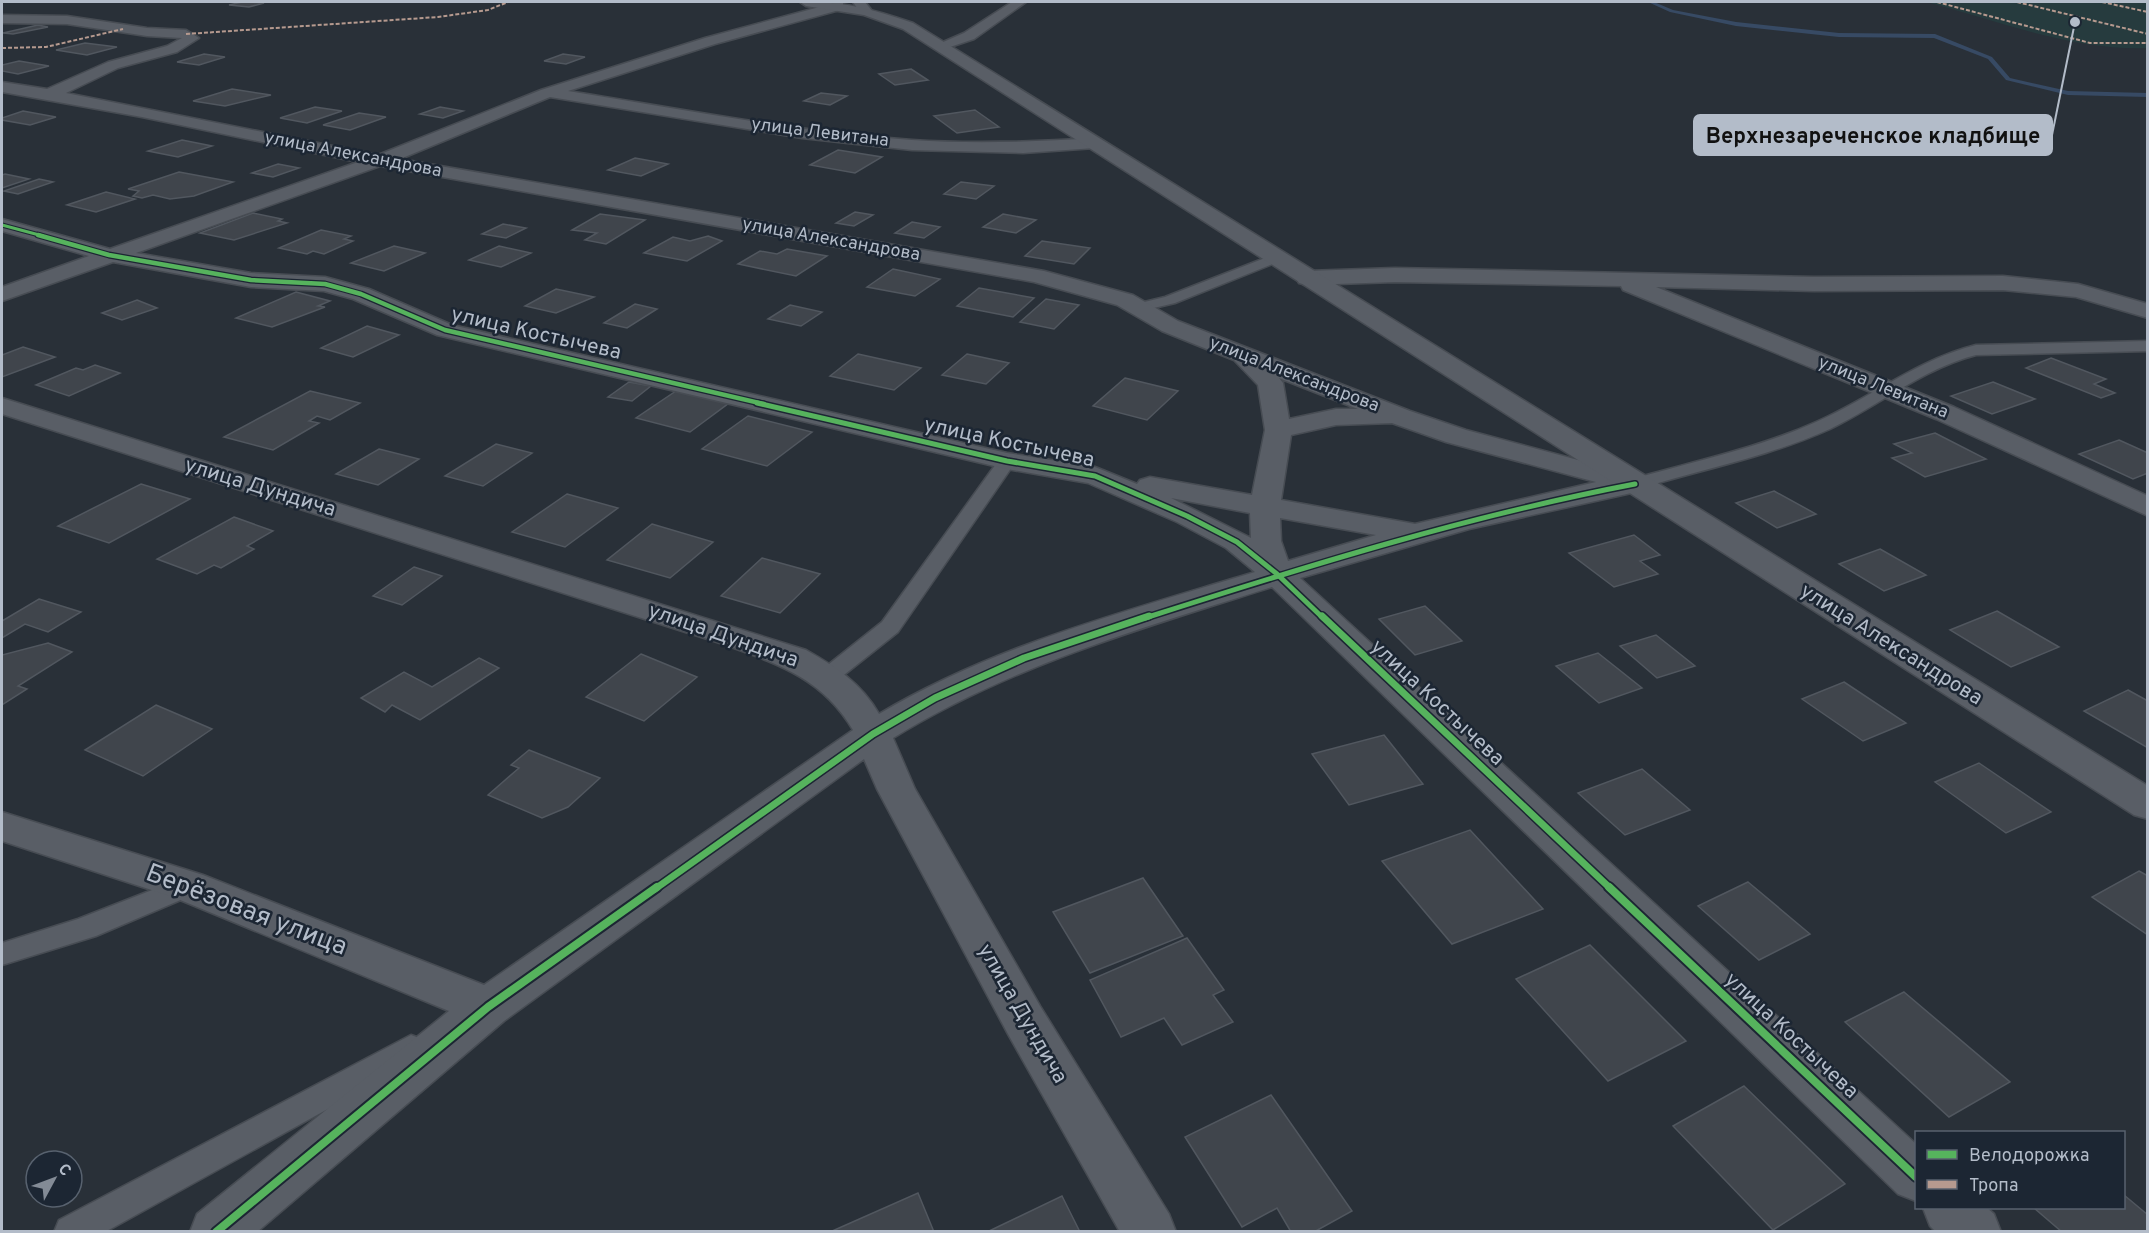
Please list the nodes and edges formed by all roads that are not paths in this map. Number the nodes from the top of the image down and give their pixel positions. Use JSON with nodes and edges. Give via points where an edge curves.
{"nodes":[{"id":1,"x":806,"y":2,"type":"edge"},
{"id":2,"x":1020,"y":2,"type":"edge"},
{"id":3,"x":63,"y":5,"type":"dead end"},
{"id":4,"x":837,"y":6,"type":"junction"},
{"id":5,"x":863,"y":6,"type":"edge"},
{"id":6,"x":979,"y":9,"type":"dead end"},
{"id":7,"x":2,"y":18,"type":"edge"},
{"id":8,"x":991,"y":20,"type":"junction"},
{"id":9,"x":940,"y":46,"type":"junction"},
{"id":10,"x":2,"y":87,"type":"edge"},
{"id":11,"x":547,"y":93,"type":"junction"},
{"id":12,"x":51,"y":94,"type":"junction"},
{"id":13,"x":1095,"y":143,"type":"junction"},
{"id":14,"x":378,"y":160,"type":"junction"},
{"id":15,"x":2,"y":225,"type":"edge"},
{"id":16,"x":109,"y":255,"type":"junction"},
{"id":17,"x":1275,"y":258,"type":"junction"},
{"id":18,"x":1307,"y":278,"type":"junction"},
{"id":19,"x":1615,"y":278,"type":"junction"},
{"id":20,"x":2,"y":294,"type":"edge"},
{"id":21,"x":1141,"y":308,"type":"junction"},
{"id":22,"x":2148,"y":311,"type":"edge"},
{"id":23,"x":2148,"y":346,"type":"edge"},
{"id":24,"x":1242,"y":355,"type":"junction"},
{"id":25,"x":1886,"y":388,"type":"junction"},
{"id":26,"x":2,"y":406,"type":"edge"},
{"id":27,"x":1401,"y":417,"type":"junction"},
{"id":28,"x":1278,"y":430,"type":"junction"},
{"id":29,"x":1007,"y":461,"type":"junction"},
{"id":30,"x":1095,"y":476,"type":"junction"},
{"id":31,"x":1635,"y":484,"type":"junction"},
{"id":32,"x":1265,"y":506,"type":"junction"},
{"id":33,"x":2148,"y":507,"type":"edge"},
{"id":34,"x":1416,"y":534,"type":"junction"},
{"id":35,"x":1276,"y":574,"type":"junction"},
{"id":36,"x":827,"y":676,"type":"junction"},
{"id":37,"x":873,"y":734,"type":"junction"},
{"id":38,"x":2148,"y":805,"type":"edge"},
{"id":39,"x":2,"y":826,"type":"edge"},
{"id":40,"x":188,"y":886,"type":"junction"},
{"id":41,"x":2,"y":954,"type":"edge"},
{"id":42,"x":488,"y":1007,"type":"junction"},
{"id":43,"x":1915,"y":1174,"type":"edge"},
{"id":44,"x":1950,"y":1209,"type":"edge"},
{"id":45,"x":71,"y":1232,"type":"edge"},
{"id":46,"x":216,"y":1232,"type":"edge"},
{"id":47,"x":1150,"y":1232,"type":"edge"},
{"id":48,"x":1975,"y":1232,"type":"edge"}],
"edges":[{"from":1,"to":4,"type":"street","name":"улица Александрова"},
{"from":2,"to":8,"type":"street"},
{"from":3,"to":7,"type":"street"},
{"from":4,"to":5,"type":"street","name":"улица Александрова"},
{"from":4,"to":11,"type":"street"},
{"from":5,"to":9,"type":"street","name":"улица Александрова"},
{"from":6,"to":8,"type":"street"},
{"from":7,"to":12,"type":"street","via":[[67,20],[186,34],[192,38],[172,50],[113,65]]},
{"from":8,"to":9,"type":"street","via":[[969,36]]},
{"from":9,"to":13,"type":"street","name":"улица Александрова"},
{"from":10,"to":12,"type":"street","name":"улица Александрова"},
{"from":11,"to":13,"type":"street","name":"улица Левитана","via":[[802,133],[912,145],[1023,148]]},
{"from":11,"to":14,"type":"street"},
{"from":12,"to":14,"type":"street","name":"улица Александрова"},
{"from":13,"to":17,"type":"street","name":"улица Александрова"},
{"from":14,"to":16,"type":"street"},
{"from":14,"to":21,"type":"street","name":"улица Александрова","via":[[1036,276],[1100,292]]},
{"from":15,"to":16,"type":"street","name":"улица Костычева"},
{"from":16,"to":20,"type":"street"},
{"from":16,"to":29,"type":"street","name":"улица Костычева","via":[[251,280],[325,284],[361,294],[445,330]]},
{"from":17,"to":18,"type":"street","name":"улица Александрова"},
{"from":17,"to":21,"type":"lane"},
{"from":18,"to":19,"type":"street"},
{"from":18,"to":31,"type":"street","name":"улица Александрова"},
{"from":19,"to":22,"type":"street","via":[[2037,285],[2078,291]]},
{"from":19,"to":25,"type":"street","name":"улица Левитана"},
{"from":21,"to":24,"type":"street","name":"улица Александрова","via":[[1170,326]]},
{"from":23,"to":25,"type":"lane","via":[[1976,350],[1960,353]]},
{"from":24,"to":27,"type":"street","name":"улица Александрова"},
{"from":24,"to":28,"type":"street","via":[[1270,383]]},
{"from":25,"to":31,"type":"lane","via":[[1839,418],[1795,437]]},
{"from":25,"to":33,"type":"street","name":"улица Левитана"},
{"from":26,"to":36,"type":"street","name":"улица Дундича","via":[[732,636],[794,658]]},
{"from":27,"to":28,"type":"street","via":[[1336,417]]},
{"from":27,"to":31,"type":"street","name":"улица Александрова","via":[[1456,436]]},
{"from":28,"to":32,"type":"street"},
{"from":29,"to":30,"type":"street","name":"улица Костычева"},
{"from":29,"to":36,"type":"lane","via":[[890,627]]},
{"from":30,"to":32,"type":"street"},
{"from":30,"to":35,"type":"street","name":"улица Костычева","via":[[1237,542]]},
{"from":31,"to":34,"type":"street","via":[[1476,516]]},
{"from":31,"to":38,"type":"street","name":"улица Александрова"},
{"from":32,"to":34,"type":"street"},
{"from":32,"to":35,"type":"street","via":[[1266,541]]},
{"from":34,"to":35,"type":"street"},
{"from":35,"to":37,"type":"street","via":[[982,675]]},
{"from":35,"to":43,"type":"street","name":"улица Костычева"},
{"from":36,"to":37,"type":"street","name":"улица Дундича","via":[[854,701]]},
{"from":37,"to":42,"type":"street"},
{"from":37,"to":47,"type":"street","name":"улица Дундича","via":[[896,789],[1024,1020]]},
{"from":39,"to":40,"type":"street","name":"Берёзовая улица"},
{"from":40,"to":41,"type":"lane","via":[[86,928]]},
{"from":40,"to":42,"type":"street","name":"Берёзовая улица"},
{"from":42,"to":45,"type":"lane"},
{"from":42,"to":46,"type":"street"},
{"from":44,"to":48,"type":"street"}]}
